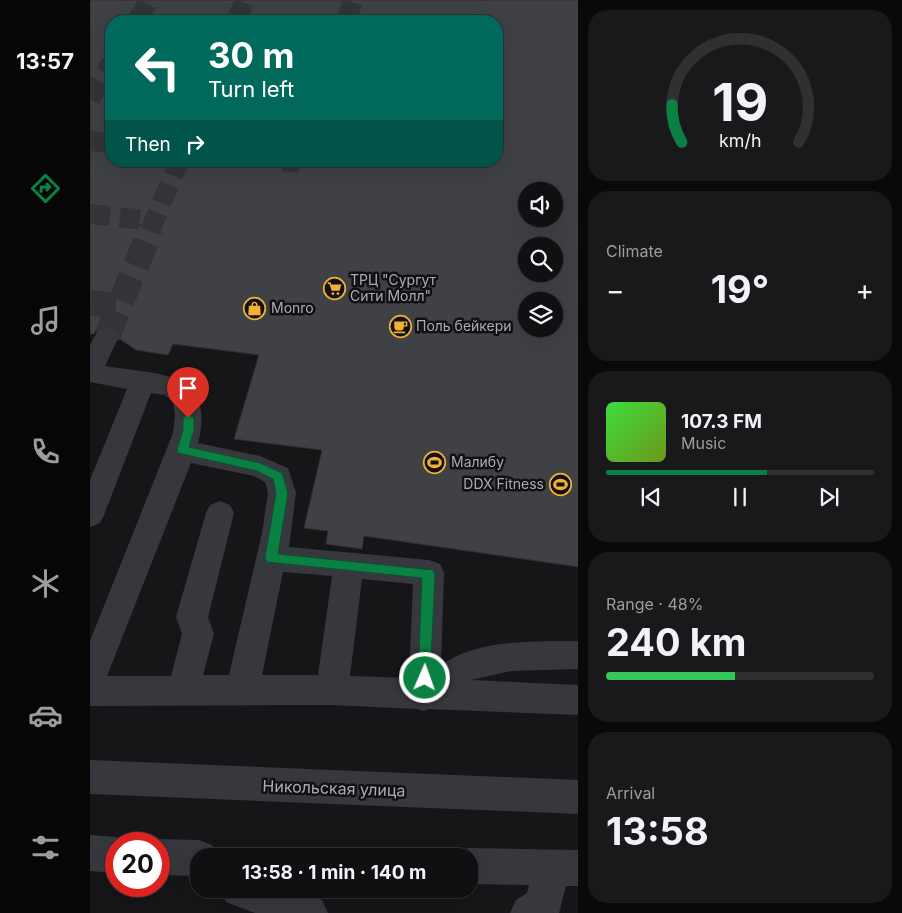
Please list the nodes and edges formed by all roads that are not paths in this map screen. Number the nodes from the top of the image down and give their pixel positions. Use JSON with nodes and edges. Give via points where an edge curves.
{"nodes":[{"id":1,"x":107,"y":336,"type":"tunnel mouth"},
{"id":2,"x":90,"y":372,"type":"edge"},
{"id":3,"x":143,"y":381,"type":"junction"},
{"id":4,"x":182,"y":450,"type":"junction"},
{"id":5,"x":220,"y":513,"type":"dead end"},
{"id":6,"x":90,"y":515,"type":"edge"},
{"id":7,"x":271,"y":558,"type":"junction"},
{"id":8,"x":349,"y":566,"type":"junction"},
{"id":9,"x":578,"y":655,"type":"edge"},
{"id":10,"x":92,"y":680,"type":"edge"},
{"id":11,"x":183,"y":690,"type":"junction"},
{"id":12,"x":332,"y":690,"type":"junction"},
{"id":13,"x":242,"y":691,"type":"junction"},
{"id":14,"x":424,"y":696,"type":"junction"},
{"id":15,"x":578,"y":700,"type":"edge"},
{"id":16,"x":90,"y":777,"type":"edge"},
{"id":17,"x":578,"y":797,"type":"edge"},
{"id":18,"x":90,"y":853,"type":"edge"},
{"id":19,"x":105,"y":854,"type":"edge"},
{"id":20,"x":478,"y":866,"type":"edge"},
{"id":21,"x":564,"y":868,"type":"edge"},
{"id":22,"x":265,"y":898,"type":"edge"},
{"id":23,"x":309,"y":913,"type":"edge"},
{"id":24,"x":529,"y":913,"type":"edge"}],
"edges":[{"from":1,"to":2,"type":"street"},
{"from":2,"to":3,"type":"street"},
{"from":3,"to":4,"type":"street","via":[[180,391],[188,406],[188,430]]},
{"from":3,"to":6,"type":"street"},
{"from":4,"to":7,"type":"street","via":[[260,467],[278,476],[282,493]]},
{"from":4,"to":10,"type":"street"},
{"from":5,"to":11,"type":"street","via":[[192,617],[198,634]]},
{"from":7,"to":8,"type":"street"},
{"from":7,"to":13,"type":"street"},
{"from":8,"to":12,"type":"street"},
{"from":8,"to":14,"type":"street","via":[[429,574]]},
{"from":9,"to":14,"type":"street","via":[[511,657],[467,666]]},
{"from":10,"to":11,"type":"street"},
{"from":11,"to":13,"type":"street"},
{"from":12,"to":13,"type":"street"},
{"from":12,"to":14,"type":"street"},
{"from":14,"to":15,"type":"street"},
{"from":16,"to":17,"type":"street","name":"Никольская улица"},
{"from":18,"to":19,"type":"street"},
{"from":20,"to":21,"type":"street"},
{"from":21,"to":24,"type":"street","via":[[544,904]]},
{"from":22,"to":23,"type":"street"}]}
